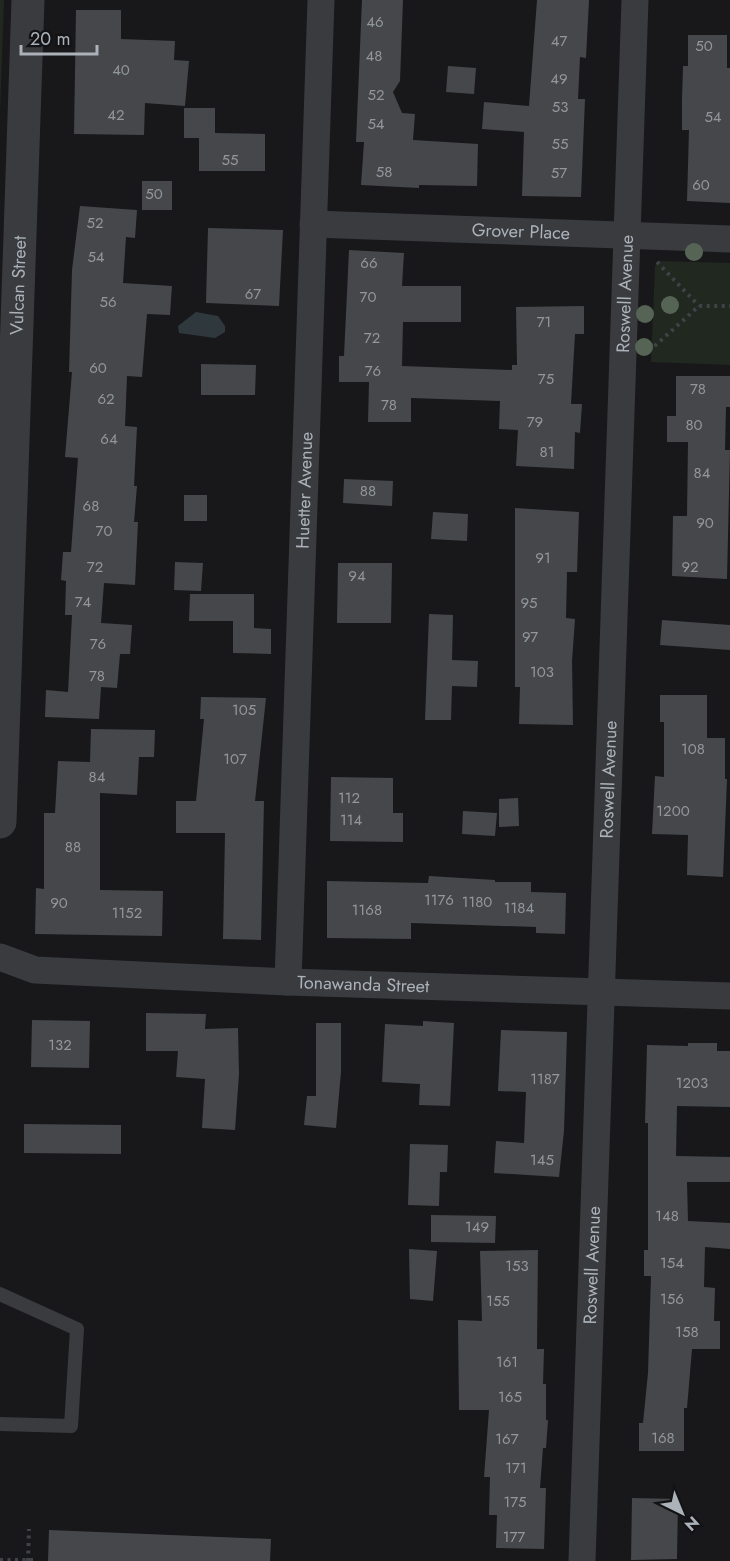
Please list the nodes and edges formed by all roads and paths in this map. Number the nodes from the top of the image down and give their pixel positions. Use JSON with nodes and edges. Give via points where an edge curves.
{"nodes":[{"id":1,"x":28,"y":0,"type":"edge"},
{"id":2,"x":321,"y":0,"type":"edge"},
{"id":3,"x":635,"y":0,"type":"edge"},
{"id":4,"x":313,"y":224,"type":"junction"},
{"id":5,"x":628,"y":235,"type":"junction"},
{"id":6,"x":730,"y":239,"type":"edge"},
{"id":7,"x":652,"y":257,"type":"dead end"},
{"id":8,"x":699,"y":306,"type":"junction"},
{"id":9,"x":730,"y":306,"type":"edge"},
{"id":10,"x":647,"y":354,"type":"dead end"},
{"id":11,"x":0,"y":822,"type":"edge"},
{"id":12,"x":0,"y":957,"type":"edge"},
{"id":13,"x":288,"y":982,"type":"junction"},
{"id":14,"x":601,"y":991,"type":"junction"},
{"id":15,"x":730,"y":996,"type":"edge"},
{"id":16,"x":0,"y":1294,"type":"edge"},
{"id":17,"x":0,"y":1424,"type":"edge"},
{"id":18,"x":29,"y":1529,"type":"dead end"},
{"id":19,"x":0,"y":1560,"type":"edge"},
{"id":20,"x":34,"y":1560,"type":"edge"},
{"id":21,"x":28,"y":1561,"type":"edge"},
{"id":22,"x":582,"y":1561,"type":"edge"}],
"edges":[{"from":1,"to":11,"type":"street","name":"Vulcan Street"},
{"from":2,"to":4,"type":"street","name":"Huetter Avenue"},
{"from":3,"to":5,"type":"street","name":"Roswell Avenue"},
{"from":4,"to":5,"type":"street","name":"Grover Place"},
{"from":4,"to":13,"type":"street","name":"Huetter Avenue"},
{"from":5,"to":6,"type":"street","name":"Grover Place"},
{"from":5,"to":14,"type":"street","name":"Roswell Avenue"},
{"from":7,"to":8,"type":"path"},
{"from":8,"to":9,"type":"path"},
{"from":8,"to":10,"type":"path"},
{"from":12,"to":13,"type":"street","name":"Tonawanda Street","via":[[35,970]]},
{"from":13,"to":14,"type":"street","name":"Tonawanda Street"},
{"from":14,"to":15,"type":"street","name":"Tonawanda Street"},
{"from":14,"to":22,"type":"street","name":"Roswell Avenue"},
{"from":16,"to":17,"type":"lane","via":[[77,1329],[70,1426]]},
{"from":18,"to":21,"type":"path"},
{"from":19,"to":21,"type":"path"},
{"from":20,"to":21,"type":"path"}]}
